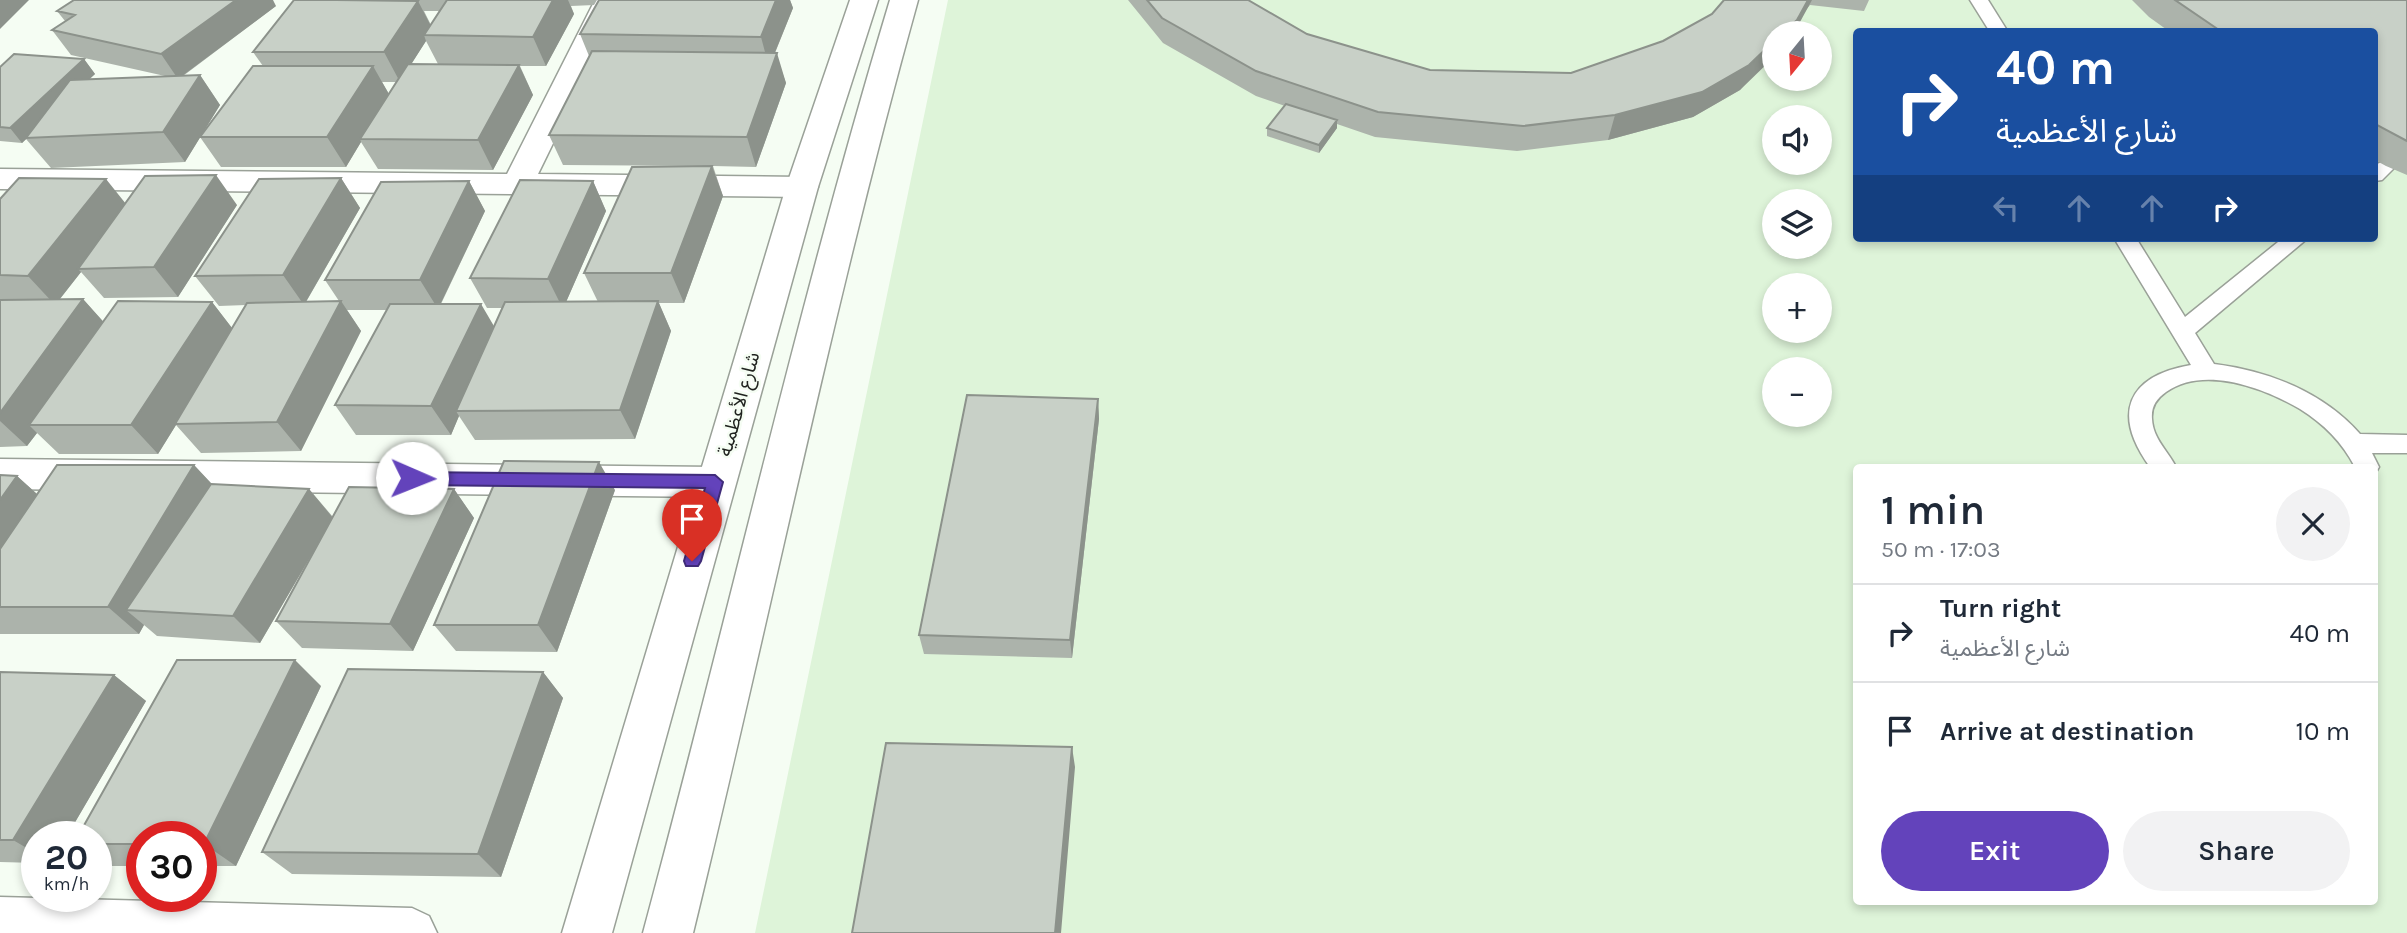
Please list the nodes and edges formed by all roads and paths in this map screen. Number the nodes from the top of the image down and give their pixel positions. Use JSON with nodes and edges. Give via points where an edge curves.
{"nodes":[{"id":1,"x":609,"y":0,"type":"edge"},
{"id":2,"x":864,"y":0,"type":"edge"},
{"id":3,"x":904,"y":0,"type":"edge"},
{"id":4,"x":1979,"y":0,"type":"edge"},
{"id":5,"x":1996,"y":28,"type":"edge"},
{"id":6,"x":0,"y":179,"type":"edge"},
{"id":7,"x":518,"y":183,"type":"junction"},
{"id":8,"x":802,"y":187,"type":"junction"},
{"id":9,"x":2127,"y":242,"type":"edge"},
{"id":10,"x":2292,"y":242,"type":"edge"},
{"id":11,"x":2182,"y":331,"type":"junction"},
{"id":12,"x":2207,"y":372,"type":"junction"},
{"id":13,"x":2354,"y":443,"type":"junction"},
{"id":14,"x":2407,"y":444,"type":"edge"},
{"id":15,"x":2162,"y":464,"type":"edge"},
{"id":16,"x":2365,"y":464,"type":"edge"},
{"id":17,"x":0,"y":474,"type":"edge"},
{"id":18,"x":715,"y":482,"type":"junction"},
{"id":19,"x":0,"y":921,"type":"edge"},
{"id":20,"x":412,"y":933,"type":"edge"},
{"id":21,"x":587,"y":933,"type":"edge"},
{"id":22,"x":668,"y":933,"type":"edge"}],
"edges":[{"from":1,"to":7,"type":"street"},
{"from":2,"to":8,"type":"street","name":"شارع الأعظمية"},
{"from":3,"to":22,"type":"street","via":[[856,165]]},
{"from":4,"to":5,"type":"lane"},
{"from":6,"to":7,"type":"street","via":[[196,169]]},
{"from":7,"to":8,"type":"street"},
{"from":8,"to":18,"type":"street","name":"شارع الأعظمية"},
{"from":9,"to":11,"type":"lane"},
{"from":10,"to":11,"type":"lane"},
{"from":11,"to":12,"type":"lane"},
{"from":12,"to":13,"type":"lane","via":[[2247,378],[2288,393],[2326,416]]},
{"from":12,"to":15,"type":"lane","via":[[2171,377],[2147,393],[2140,419],[2149,449]]},
{"from":13,"to":14,"type":"lane"},
{"from":13,"to":16,"type":"lane"},
{"from":17,"to":18,"type":"street"},
{"from":18,"to":21,"type":"street","name":"شارع الأعظمية"},
{"from":19,"to":20,"type":"street"}]}
